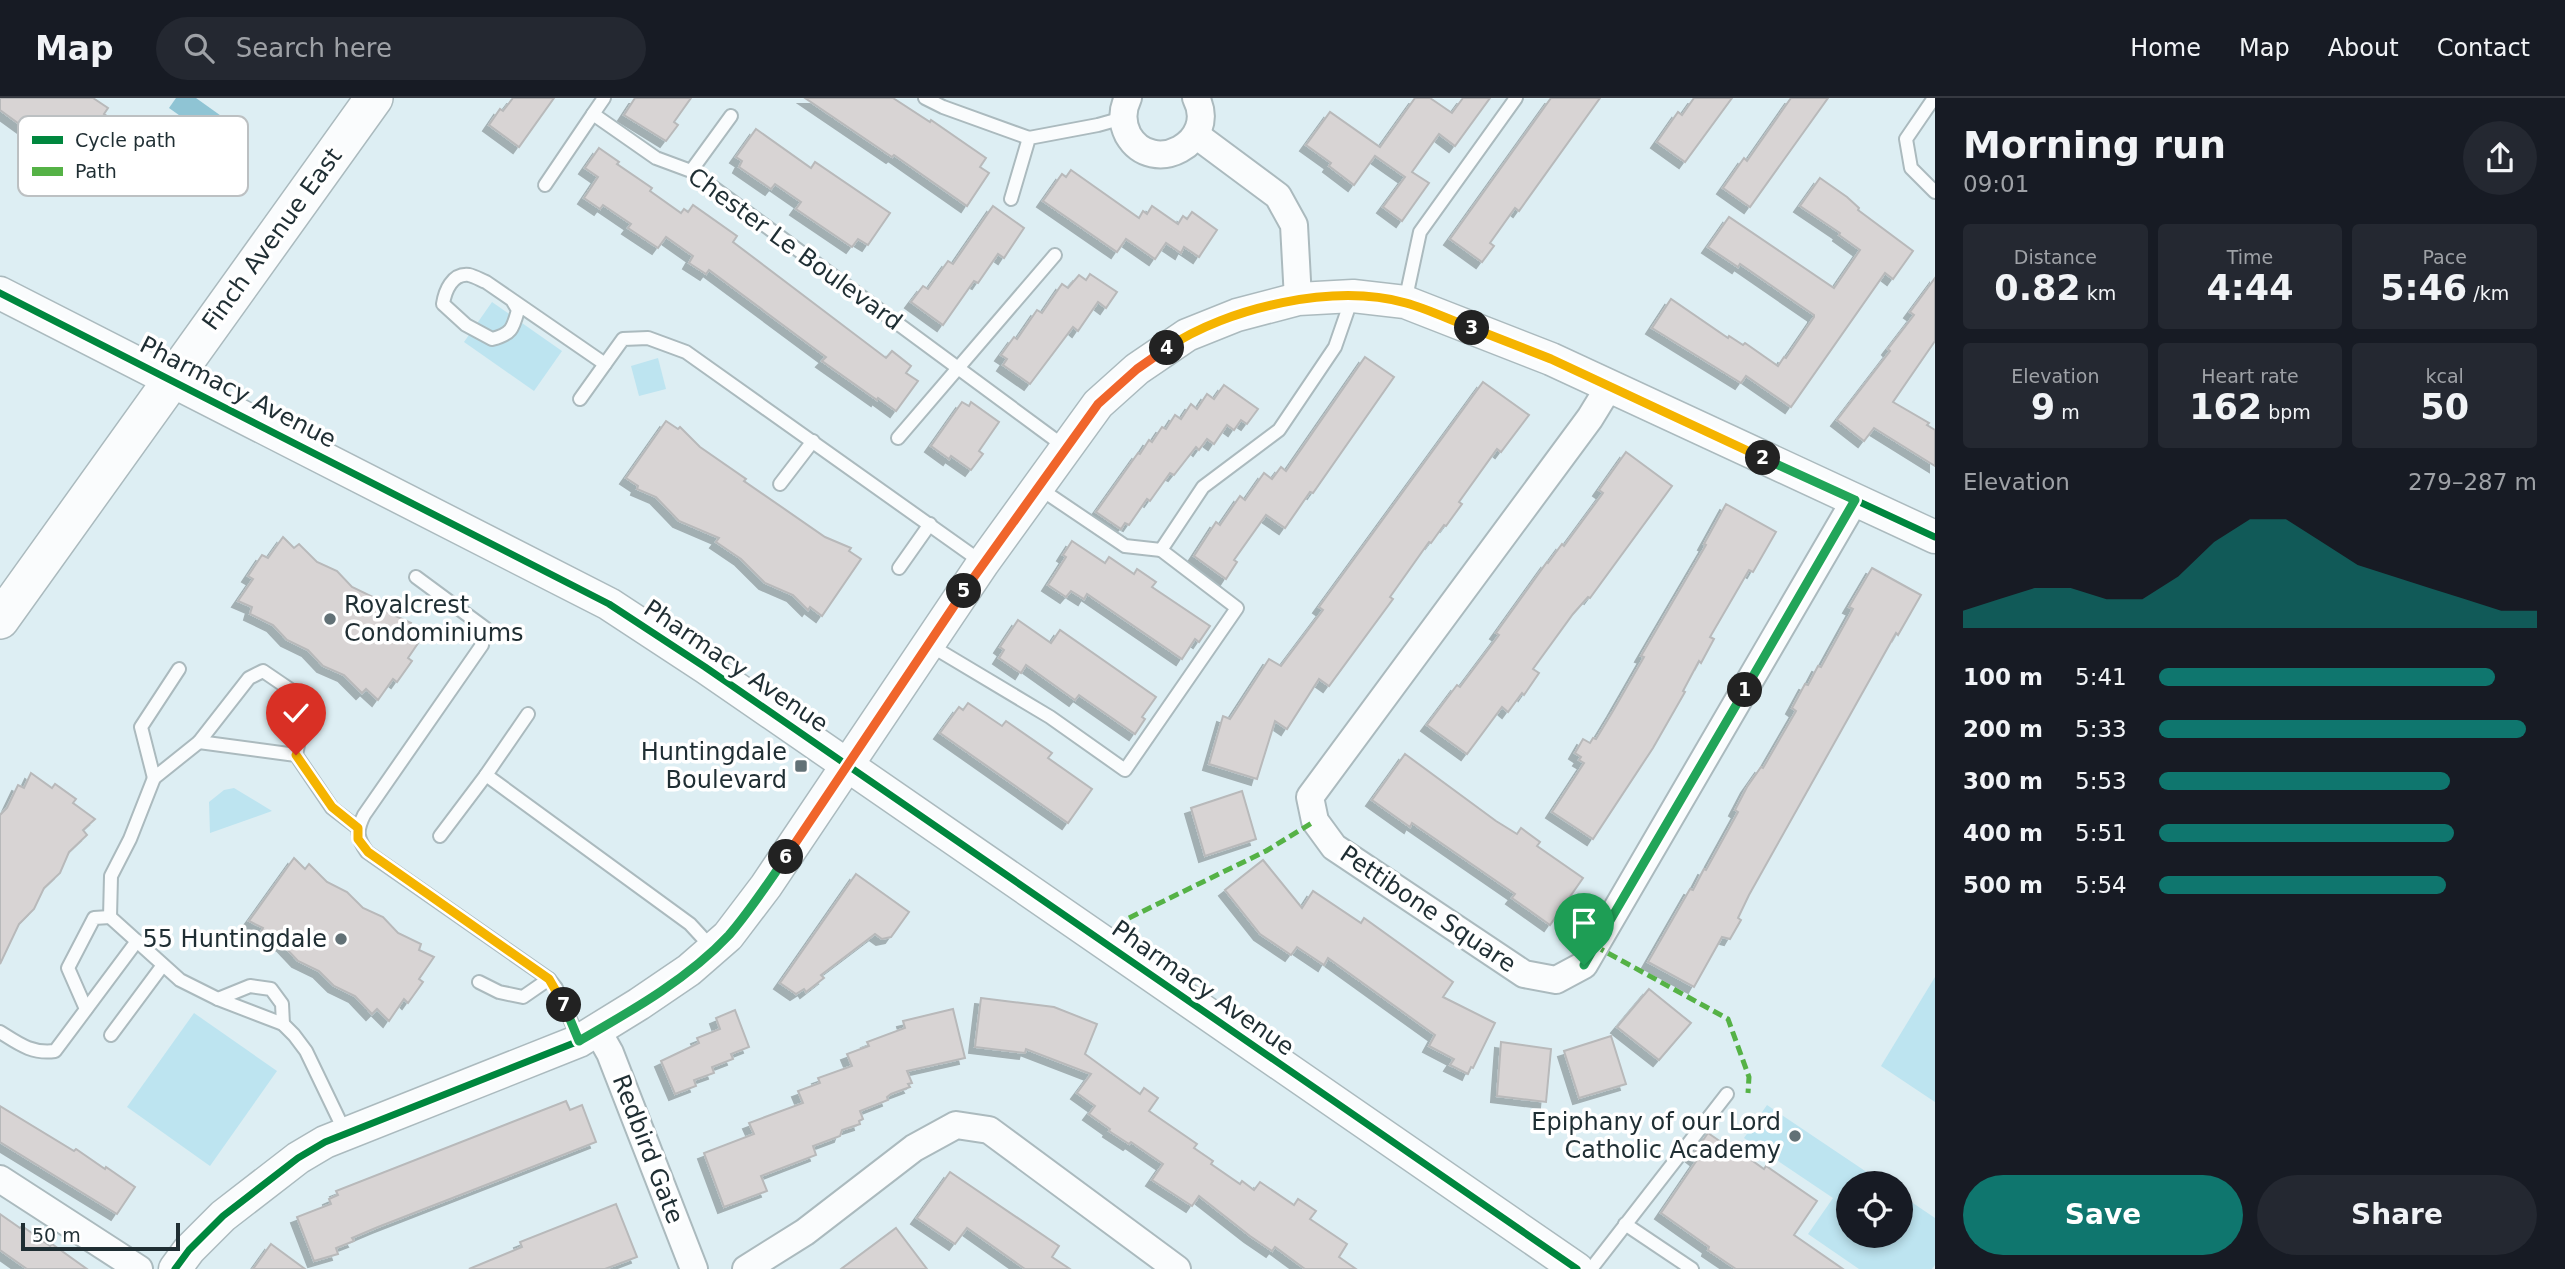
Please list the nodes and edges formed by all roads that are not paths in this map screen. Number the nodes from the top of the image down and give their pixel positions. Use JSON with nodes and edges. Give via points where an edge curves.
{"nodes":[{"id":1,"x":374,"y":98,"type":"edge"},
{"id":2,"x":604,"y":98,"type":"edge"},
{"id":3,"x":925,"y":98,"type":"edge"},
{"id":4,"x":1516,"y":98,"type":"edge"},
{"id":5,"x":1201,"y":101,"type":"edge"},
{"id":6,"x":1932,"y":106,"type":"edge"},
{"id":7,"x":1126,"y":108,"type":"edge"},
{"id":8,"x":593,"y":114,"type":"junction"},
{"id":9,"x":731,"y":116,"type":"dead end"},
{"id":10,"x":1196,"y":135,"type":"junction"},
{"id":11,"x":1029,"y":138,"type":"junction"},
{"id":12,"x":691,"y":170,"type":"junction"},
{"id":13,"x":545,"y":185,"type":"dead end"},
{"id":14,"x":1935,"y":192,"type":"edge"},
{"id":15,"x":1011,"y":199,"type":"dead end"},
{"id":16,"x":1055,"y":254,"type":"dead end"},
{"id":17,"x":0,"y":293,"type":"edge"},
{"id":18,"x":1353,"y":296,"type":"junction"},
{"id":19,"x":1298,"y":299,"type":"junction"},
{"id":20,"x":512,"y":300,"type":"junction"},
{"id":21,"x":1405,"y":302,"type":"junction"},
{"id":22,"x":605,"y":364,"type":"junction"},
{"id":23,"x":958,"y":370,"type":"junction"},
{"id":24,"x":172,"y":379,"type":"junction"},
{"id":25,"x":1609,"y":387,"type":"junction"},
{"id":26,"x":580,"y":399,"type":"dead end"},
{"id":27,"x":898,"y":438,"type":"dead end"},
{"id":28,"x":813,"y":441,"type":"junction"},
{"id":29,"x":1065,"y":447,"type":"junction"},
{"id":30,"x":780,"y":484,"type":"dead end"},
{"id":31,"x":1037,"y":487,"type":"junction"},
{"id":32,"x":1855,"y":500,"type":"junction"},
{"id":33,"x":930,"y":524,"type":"junction"},
{"id":34,"x":1935,"y":537,"type":"edge"},
{"id":35,"x":1160,"y":550,"type":"junction"},
{"id":36,"x":983,"y":563,"type":"junction"},
{"id":37,"x":899,"y":568,"type":"dead end"},
{"id":38,"x":416,"y":577,"type":"dead end"},
{"id":39,"x":0,"y":620,"type":"edge"},
{"id":40,"x":927,"y":644,"type":"junction"},
{"id":41,"x":179,"y":668,"type":"dead end"},
{"id":42,"x":528,"y":714,"type":"dead end"},
{"id":43,"x":199,"y":741,"type":"junction"},
{"id":44,"x":296,"y":755,"type":"junction"},
{"id":45,"x":847,"y":766,"type":"junction"},
{"id":46,"x":486,"y":775,"type":"junction"},
{"id":47,"x":154,"y":778,"type":"junction"},
{"id":48,"x":358,"y":828,"type":"junction"},
{"id":49,"x":440,"y":836,"type":"dead end"},
{"id":50,"x":110,"y":917,"type":"junction"},
{"id":51,"x":137,"y":941,"type":"junction"},
{"id":52,"x":713,"y":949,"type":"junction"},
{"id":53,"x":163,"y":965,"type":"junction"},
{"id":54,"x":549,"y":979,"type":"junction"},
{"id":55,"x":479,"y":982,"type":"dead end"},
{"id":56,"x":218,"y":999,"type":"junction"},
{"id":57,"x":86,"y":1009,"type":"junction"},
{"id":58,"x":283,"y":1024,"type":"junction"},
{"id":59,"x":0,"y":1032,"type":"edge"},
{"id":60,"x":111,"y":1035,"type":"dead end"},
{"id":61,"x":588,"y":1035,"type":"junction"},
{"id":62,"x":1727,"y":1094,"type":"dead end"},
{"id":63,"x":345,"y":1132,"type":"junction"},
{"id":64,"x":0,"y":1179,"type":"edge"},
{"id":65,"x":1625,"y":1224,"type":"junction"},
{"id":66,"x":139,"y":1269,"type":"edge"},
{"id":67,"x":175,"y":1269,"type":"edge"},
{"id":68,"x":694,"y":1269,"type":"edge"},
{"id":69,"x":746,"y":1269,"type":"edge"},
{"id":70,"x":1177,"y":1269,"type":"edge"},
{"id":71,"x":1577,"y":1269,"type":"edge"},
{"id":72,"x":1591,"y":1269,"type":"edge"},
{"id":73,"x":1692,"y":1269,"type":"edge"}],
"edges":[{"from":1,"to":24,"type":"main road","name":"Finch Avenue East"},
{"from":2,"to":8,"type":"lane"},
{"from":3,"to":11,"type":"lane"},
{"from":4,"to":21,"type":"lane","via":[[1420,232]]},
{"from":5,"to":10,"type":"street"},
{"from":6,"to":14,"type":"lane","via":[[1906,139],[1911,168]]},
{"from":7,"to":10,"type":"street","via":[[1125,130],[1141,150],[1153,155],[1178,152]]},
{"from":7,"to":11,"type":"lane","via":[[1098,125]]},
{"from":8,"to":12,"type":"lane","name":"Chester Le Boulevard","via":[[656,158]]},
{"from":8,"to":13,"type":"lane"},
{"from":9,"to":12,"type":"lane"},
{"from":10,"to":19,"type":"street","via":[[1278,196],[1294,225]]},
{"from":11,"to":15,"type":"lane"},
{"from":12,"to":23,"type":"lane","name":"Chester Le Boulevard"},
{"from":16,"to":23,"type":"lane"},
{"from":17,"to":24,"type":"street","name":"Pharmacy Avenue"},
{"from":18,"to":19,"type":"street"},
{"from":18,"to":21,"type":"street"},
{"from":18,"to":35,"type":"lane","via":[[1335,347],[1279,430],[1203,487]]},
{"from":19,"to":29,"type":"street","via":[[1237,315],[1187,335],[1137,369],[1098,404]]},
{"from":20,"to":20,"type":"lane","via":[[469,275],[458,277],[445,289],[443,304],[466,325],[492,339],[511,330],[518,310]]},
{"from":20,"to":22,"type":"lane"},
{"from":21,"to":25,"type":"street","via":[[1551,359]]},
{"from":22,"to":26,"type":"lane"},
{"from":22,"to":28,"type":"lane","via":[[623,339],[648,338],[686,352]]},
{"from":23,"to":27,"type":"lane"},
{"from":23,"to":29,"type":"lane","name":"Chester Le Boulevard"},
{"from":24,"to":39,"type":"main road","name":"Finch Avenue East"},
{"from":24,"to":45,"type":"street","name":"Pharmacy Avenue","via":[[609,604]]},
{"from":25,"to":32,"type":"street"},
{"from":25,"to":32,"type":"street","name":"Pettibone Square","via":[[1310,797],[1315,821],[1334,847],[1524,974],[1556,980],[1584,965]]},
{"from":28,"to":30,"type":"lane"},
{"from":28,"to":33,"type":"lane"},
{"from":29,"to":31,"type":"street"},
{"from":31,"to":35,"type":"lane","via":[[1125,546]]},
{"from":31,"to":36,"type":"street"},
{"from":32,"to":34,"type":"street"},
{"from":33,"to":36,"type":"lane"},
{"from":33,"to":37,"type":"lane"},
{"from":35,"to":40,"type":"lane","via":[[1237,608],[1125,770],[1050,717]]},
{"from":36,"to":40,"type":"street"},
{"from":38,"to":48,"type":"lane","via":[[485,628],[482,645]]},
{"from":40,"to":45,"type":"street"},
{"from":41,"to":47,"type":"lane","via":[[141,727]]},
{"from":42,"to":46,"type":"lane"},
{"from":43,"to":44,"type":"lane"},
{"from":43,"to":44,"type":"lane","via":[[249,678],[263,671],[307,701]]},
{"from":43,"to":47,"type":"lane"},
{"from":44,"to":48,"type":"lane","via":[[332,807]]},
{"from":45,"to":52,"type":"street","via":[[753,904]]},
{"from":45,"to":71,"type":"street","name":"Pharmacy Avenue"},
{"from":46,"to":49,"type":"lane"},
{"from":46,"to":52,"type":"lane","via":[[690,924]]},
{"from":47,"to":50,"type":"lane","via":[[111,876]]},
{"from":48,"to":54,"type":"lane","via":[[358,839],[368,852]]},
{"from":50,"to":51,"type":"lane"},
{"from":50,"to":57,"type":"lane","via":[[94,918],[68,968]]},
{"from":51,"to":53,"type":"lane"},
{"from":51,"to":57,"type":"lane"},
{"from":52,"to":61,"type":"street","via":[[690,970]]},
{"from":53,"to":56,"type":"lane","via":[[180,980]]},
{"from":53,"to":60,"type":"lane"},
{"from":54,"to":55,"type":"lane","via":[[523,997]]},
{"from":54,"to":61,"type":"lane"},
{"from":56,"to":58,"type":"lane"},
{"from":56,"to":58,"type":"lane","via":[[250,986],[271,989],[282,1004]]},
{"from":57,"to":59,"type":"lane","via":[[55,1051],[39,1053]]},
{"from":58,"to":63,"type":"lane","via":[[306,1051]]},
{"from":61,"to":63,"type":"street"},
{"from":61,"to":68,"type":"street","name":"Redbird Gate","via":[[610,1053]]},
{"from":62,"to":65,"type":"lane"},
{"from":63,"to":67,"type":"street","via":[[298,1158],[223,1216]]},
{"from":64,"to":66,"type":"street"},
{"from":65,"to":72,"type":"lane"},
{"from":65,"to":73,"type":"lane"},
{"from":69,"to":70,"type":"street","via":[[805,1232],[914,1148],[956,1125],[989,1130]]}]}
